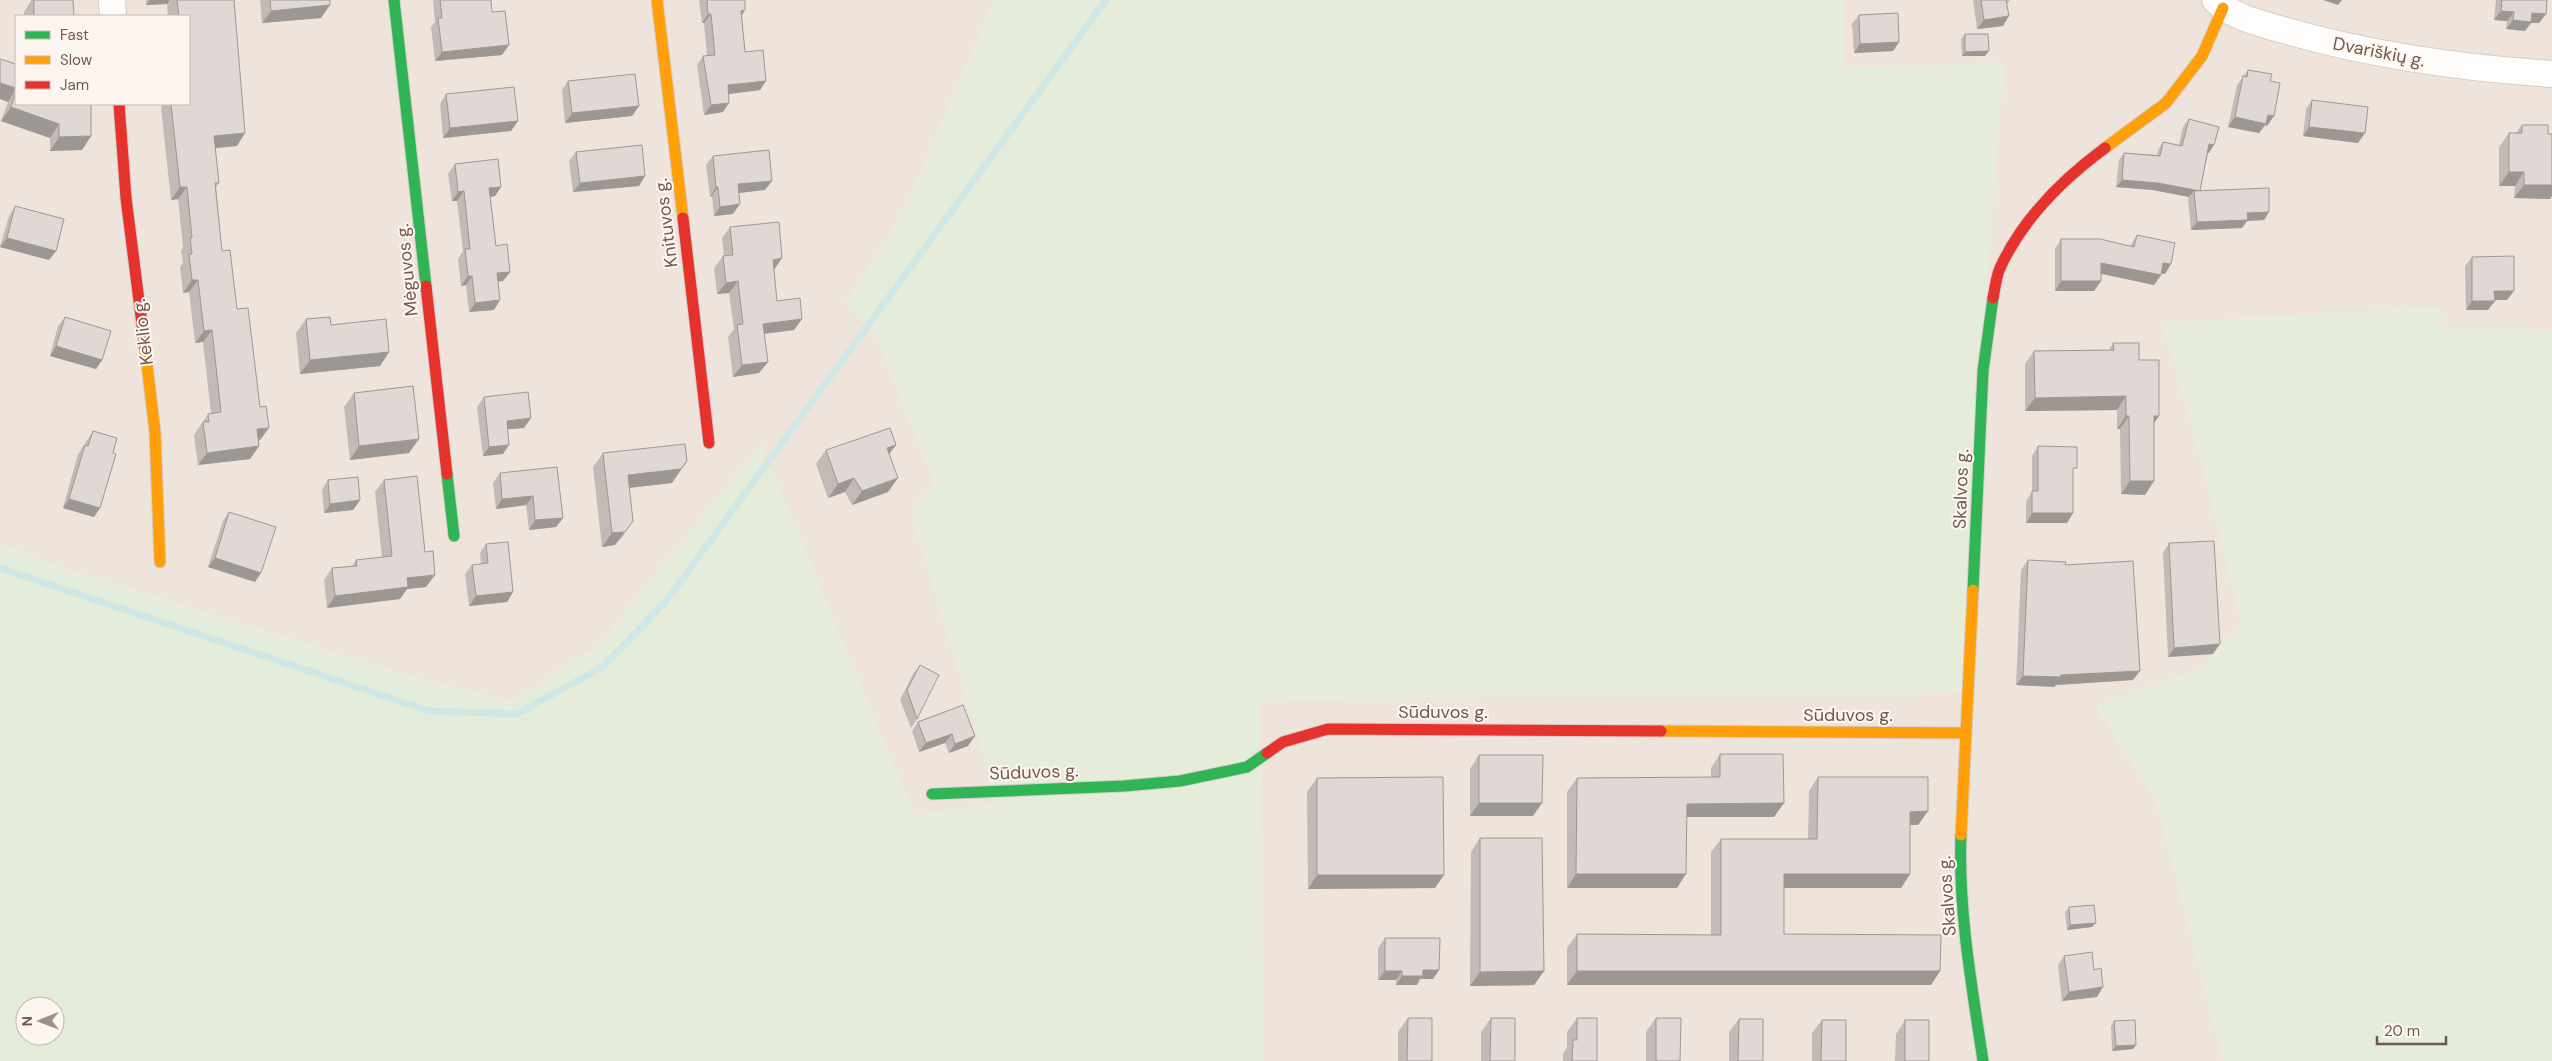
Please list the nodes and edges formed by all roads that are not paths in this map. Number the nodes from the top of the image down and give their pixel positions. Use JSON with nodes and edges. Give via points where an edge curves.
{"nodes":[{"id":1,"x":112,"y":0,"type":"edge"},
{"id":2,"x":394,"y":0,"type":"edge"},
{"id":3,"x":657,"y":0,"type":"edge"},
{"id":4,"x":2219,"y":4,"type":"edge"},
{"id":5,"x":113,"y":15,"type":"edge"},
{"id":6,"x":2552,"y":74,"type":"edge"},
{"id":7,"x":119,"y":105,"type":"edge"},
{"id":8,"x":709,"y":443,"type":"dead end"},
{"id":9,"x":454,"y":536,"type":"dead end"},
{"id":10,"x":160,"y":562,"type":"dead end"},
{"id":11,"x":1966,"y":733,"type":"junction"},
{"id":12,"x":932,"y":794,"type":"dead end"},
{"id":13,"x":1983,"y":1061,"type":"edge"}],
"edges":[{"from":1,"to":5,"type":"street"},
{"from":2,"to":9,"type":"street","name":"Mėguvos g."},
{"from":3,"to":8,"type":"street","name":"Knituvos g."},
{"from":4,"to":6,"type":"street","name":"Dvariškių g.","via":[[2254,21],[2393,57],[2476,69]]},
{"from":4,"to":11,"type":"street","name":"Skalvos g.","via":[[2202,56],[2166,104],[2074,171],[2022,229],[1999,270],[1983,371]]},
{"from":7,"to":10,"type":"street","name":"Keklio g.","via":[[126,198],[155,432]]},
{"from":11,"to":12,"type":"street","name":"Sūduvos g.","via":[[1328,729],[1283,742],[1247,767],[1180,781]]},
{"from":11,"to":13,"type":"street","name":"Skalvos g.","via":[[1960,863],[1970,976]]}]}
